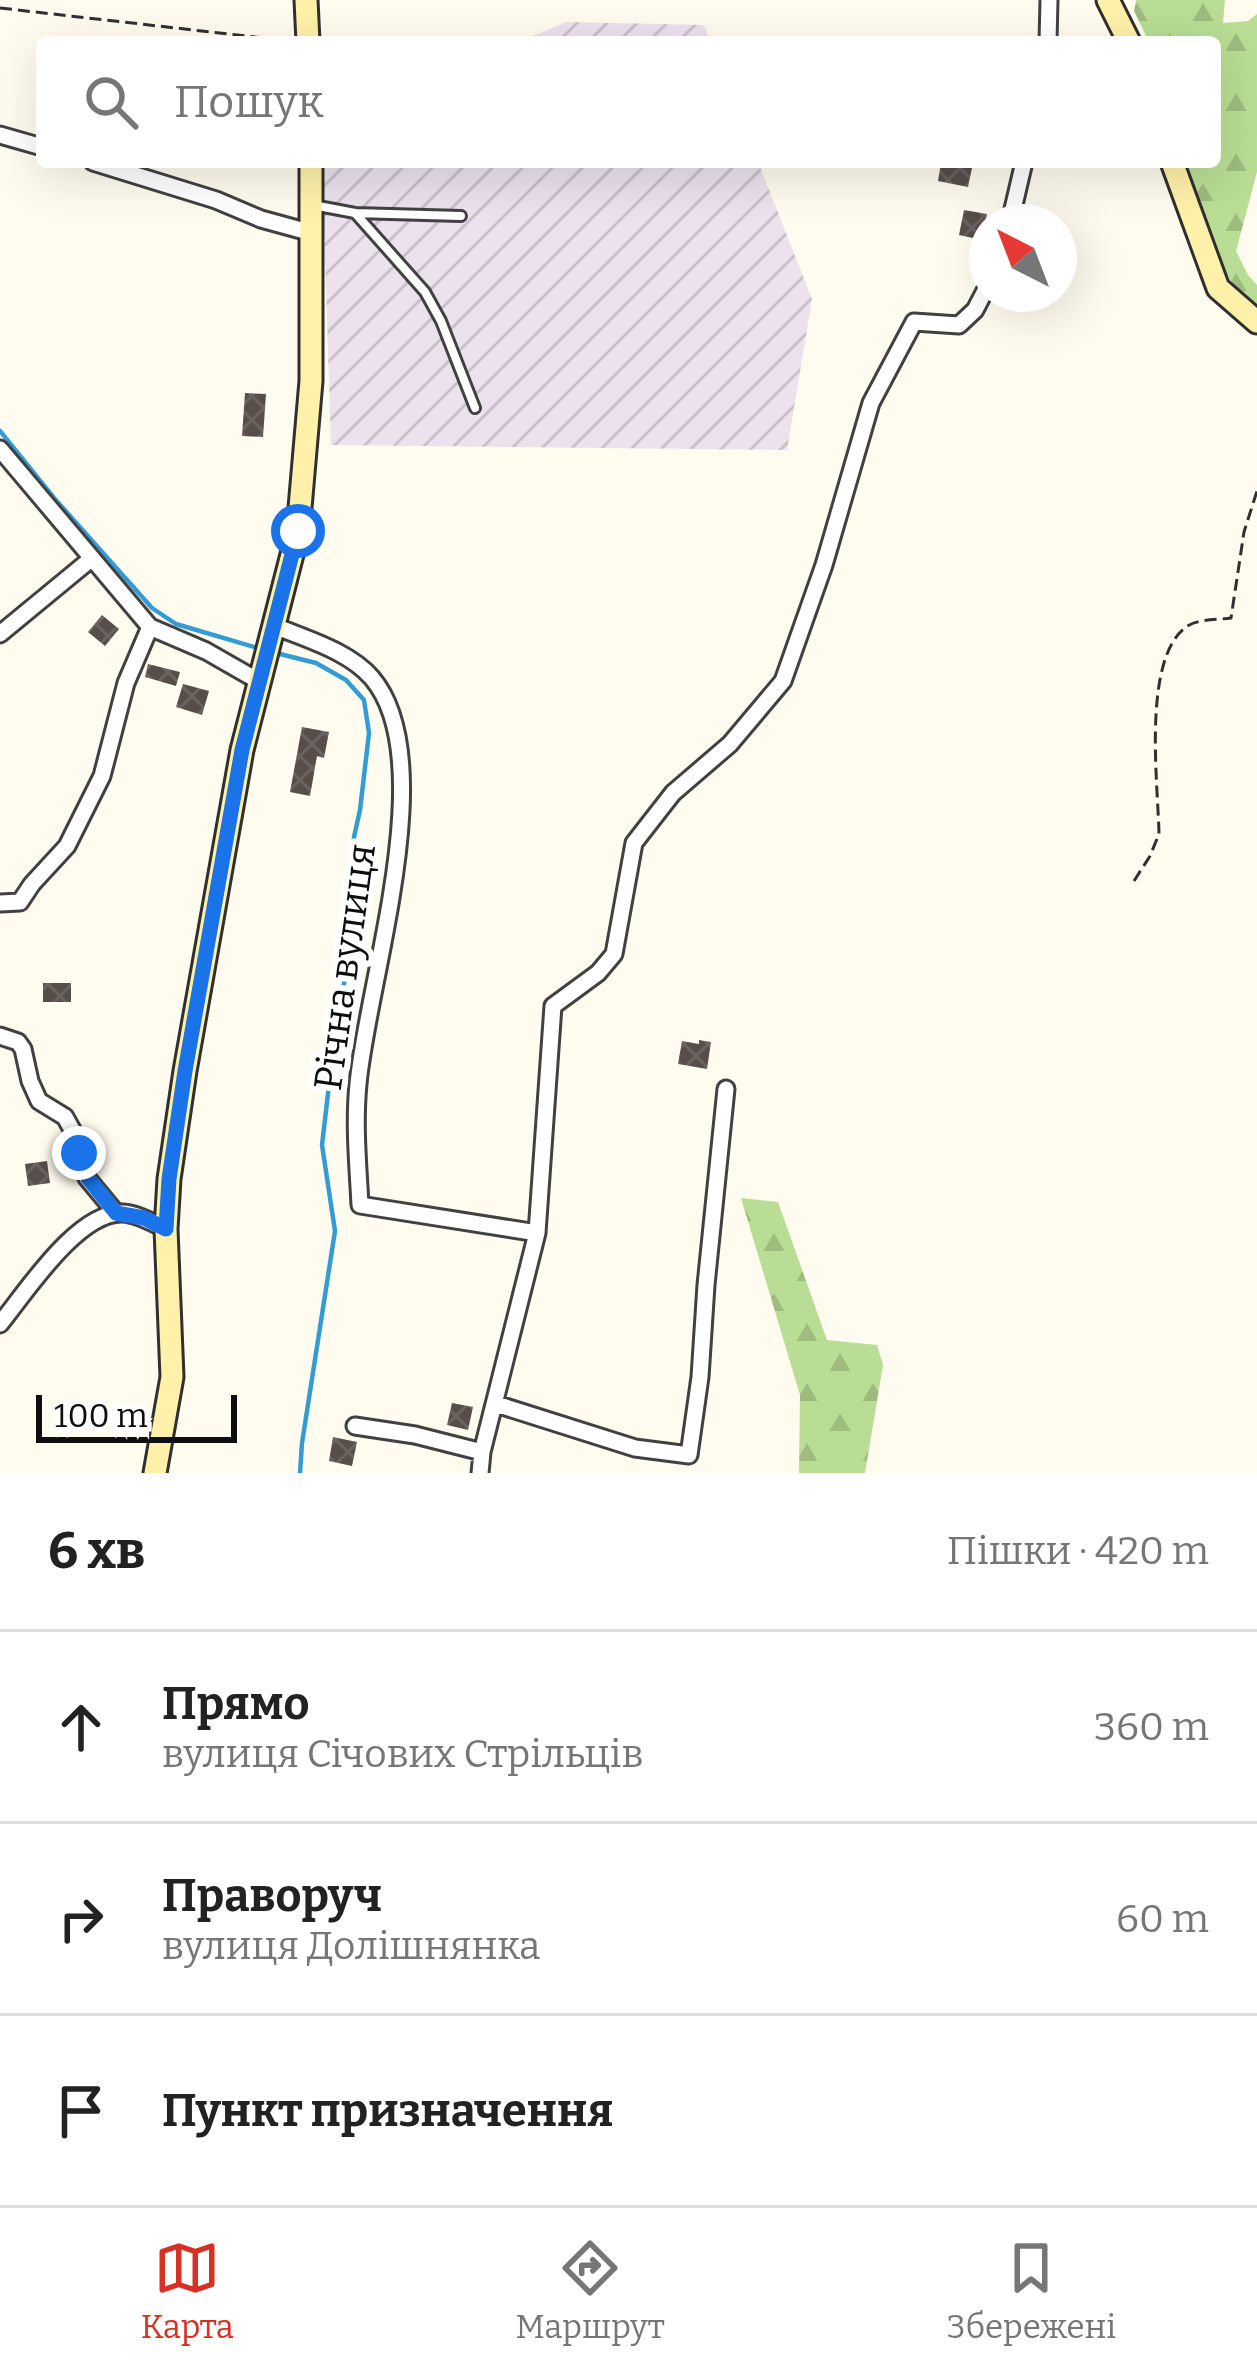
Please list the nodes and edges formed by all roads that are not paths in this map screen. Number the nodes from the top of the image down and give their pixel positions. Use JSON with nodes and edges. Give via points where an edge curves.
{"nodes":[{"id":1,"x":306,"y":0,"type":"edge"},
{"id":2,"x":1049,"y":0,"type":"edge"},
{"id":3,"x":1108,"y":0,"type":"edge"},
{"id":4,"x":306,"y":36,"type":"edge"},
{"id":5,"x":1048,"y":36,"type":"edge"},
{"id":6,"x":1127,"y":36,"type":"edge"},
{"id":7,"x":0,"y":135,"type":"edge"},
{"id":8,"x":36,"y":145,"type":"edge"},
{"id":9,"x":112,"y":168,"type":"edge"},
{"id":10,"x":311,"y":168,"type":"edge"},
{"id":11,"x":1023,"y":168,"type":"edge"},
{"id":12,"x":1174,"y":168,"type":"edge"},
{"id":13,"x":1014,"y":204,"type":"edge"},
{"id":14,"x":311,"y":205,"type":"junction"},
{"id":15,"x":355,"y":213,"type":"junction"},
{"id":16,"x":461,"y":216,"type":"dead end"},
{"id":17,"x":312,"y":233,"type":"junction"},
{"id":18,"x":973,"y":312,"type":"edge"},
{"id":19,"x":1257,"y":322,"type":"edge"},
{"id":20,"x":475,"y":408,"type":"dead end"},
{"id":21,"x":0,"y":449,"type":"edge"},
{"id":22,"x":91,"y":559,"type":"junction"},
{"id":23,"x":151,"y":627,"type":"junction"},
{"id":24,"x":0,"y":634,"type":"edge"},
{"id":25,"x":268,"y":653,"type":"junction"},
{"id":26,"x":0,"y":903,"type":"edge"},
{"id":27,"x":0,"y":1036,"type":"edge"},
{"id":28,"x":726,"y":1089,"type":"dead end"},
{"id":29,"x":116,"y":1213,"type":"junction"},
{"id":30,"x":166,"y":1229,"type":"junction"},
{"id":31,"x":538,"y":1233,"type":"junction"},
{"id":32,"x":0,"y":1324,"type":"edge"},
{"id":33,"x":496,"y":1404,"type":"junction"},
{"id":34,"x":356,"y":1426,"type":"dead end"},
{"id":35,"x":482,"y":1452,"type":"junction"},
{"id":36,"x":155,"y":1473,"type":"edge"},
{"id":37,"x":479,"y":1473,"type":"edge"}],
"edges":[{"from":1,"to":4,"type":"street"},
{"from":2,"to":5,"type":"street"},
{"from":3,"to":6,"type":"street"},
{"from":7,"to":8,"type":"street"},
{"from":9,"to":17,"type":"street"},
{"from":10,"to":14,"type":"street"},
{"from":11,"to":13,"type":"street"},
{"from":12,"to":19,"type":"street","via":[[1218,288]]},
{"from":14,"to":15,"type":"lane"},
{"from":14,"to":17,"type":"street"},
{"from":15,"to":16,"type":"lane"},
{"from":15,"to":20,"type":"lane","via":[[424,292]]},
{"from":17,"to":25,"type":"street","via":[[306,464]]},
{"from":18,"to":31,"type":"street","via":[[959,325],[914,322],[871,403],[783,681],[634,843],[614,954],[553,1006]]},
{"from":21,"to":22,"type":"street"},
{"from":22,"to":23,"type":"street"},
{"from":22,"to":24,"type":"street"},
{"from":23,"to":25,"type":"street","via":[[206,651]]},
{"from":23,"to":26,"type":"street","via":[[126,683],[102,776],[67,846],[20,902]]},
{"from":25,"to":30,"type":"street","via":[[208,934]]},
{"from":25,"to":31,"type":"street","name":"Річна вулиця","via":[[348,658],[374,679],[403,769],[358,1083],[360,1205]]},
{"from":27,"to":29,"type":"street","via":[[23,1049],[39,1101],[65,1117],[88,1178]]},
{"from":28,"to":33,"type":"street","via":[[689,1455],[635,1448]]},
{"from":29,"to":30,"type":"street"},
{"from":29,"to":32,"type":"street","via":[[65,1244]]},
{"from":30,"to":36,"type":"street","via":[[172,1377]]},
{"from":31,"to":33,"type":"street"},
{"from":33,"to":35,"type":"street"},
{"from":34,"to":35,"type":"street"},
{"from":35,"to":37,"type":"street"}]}
